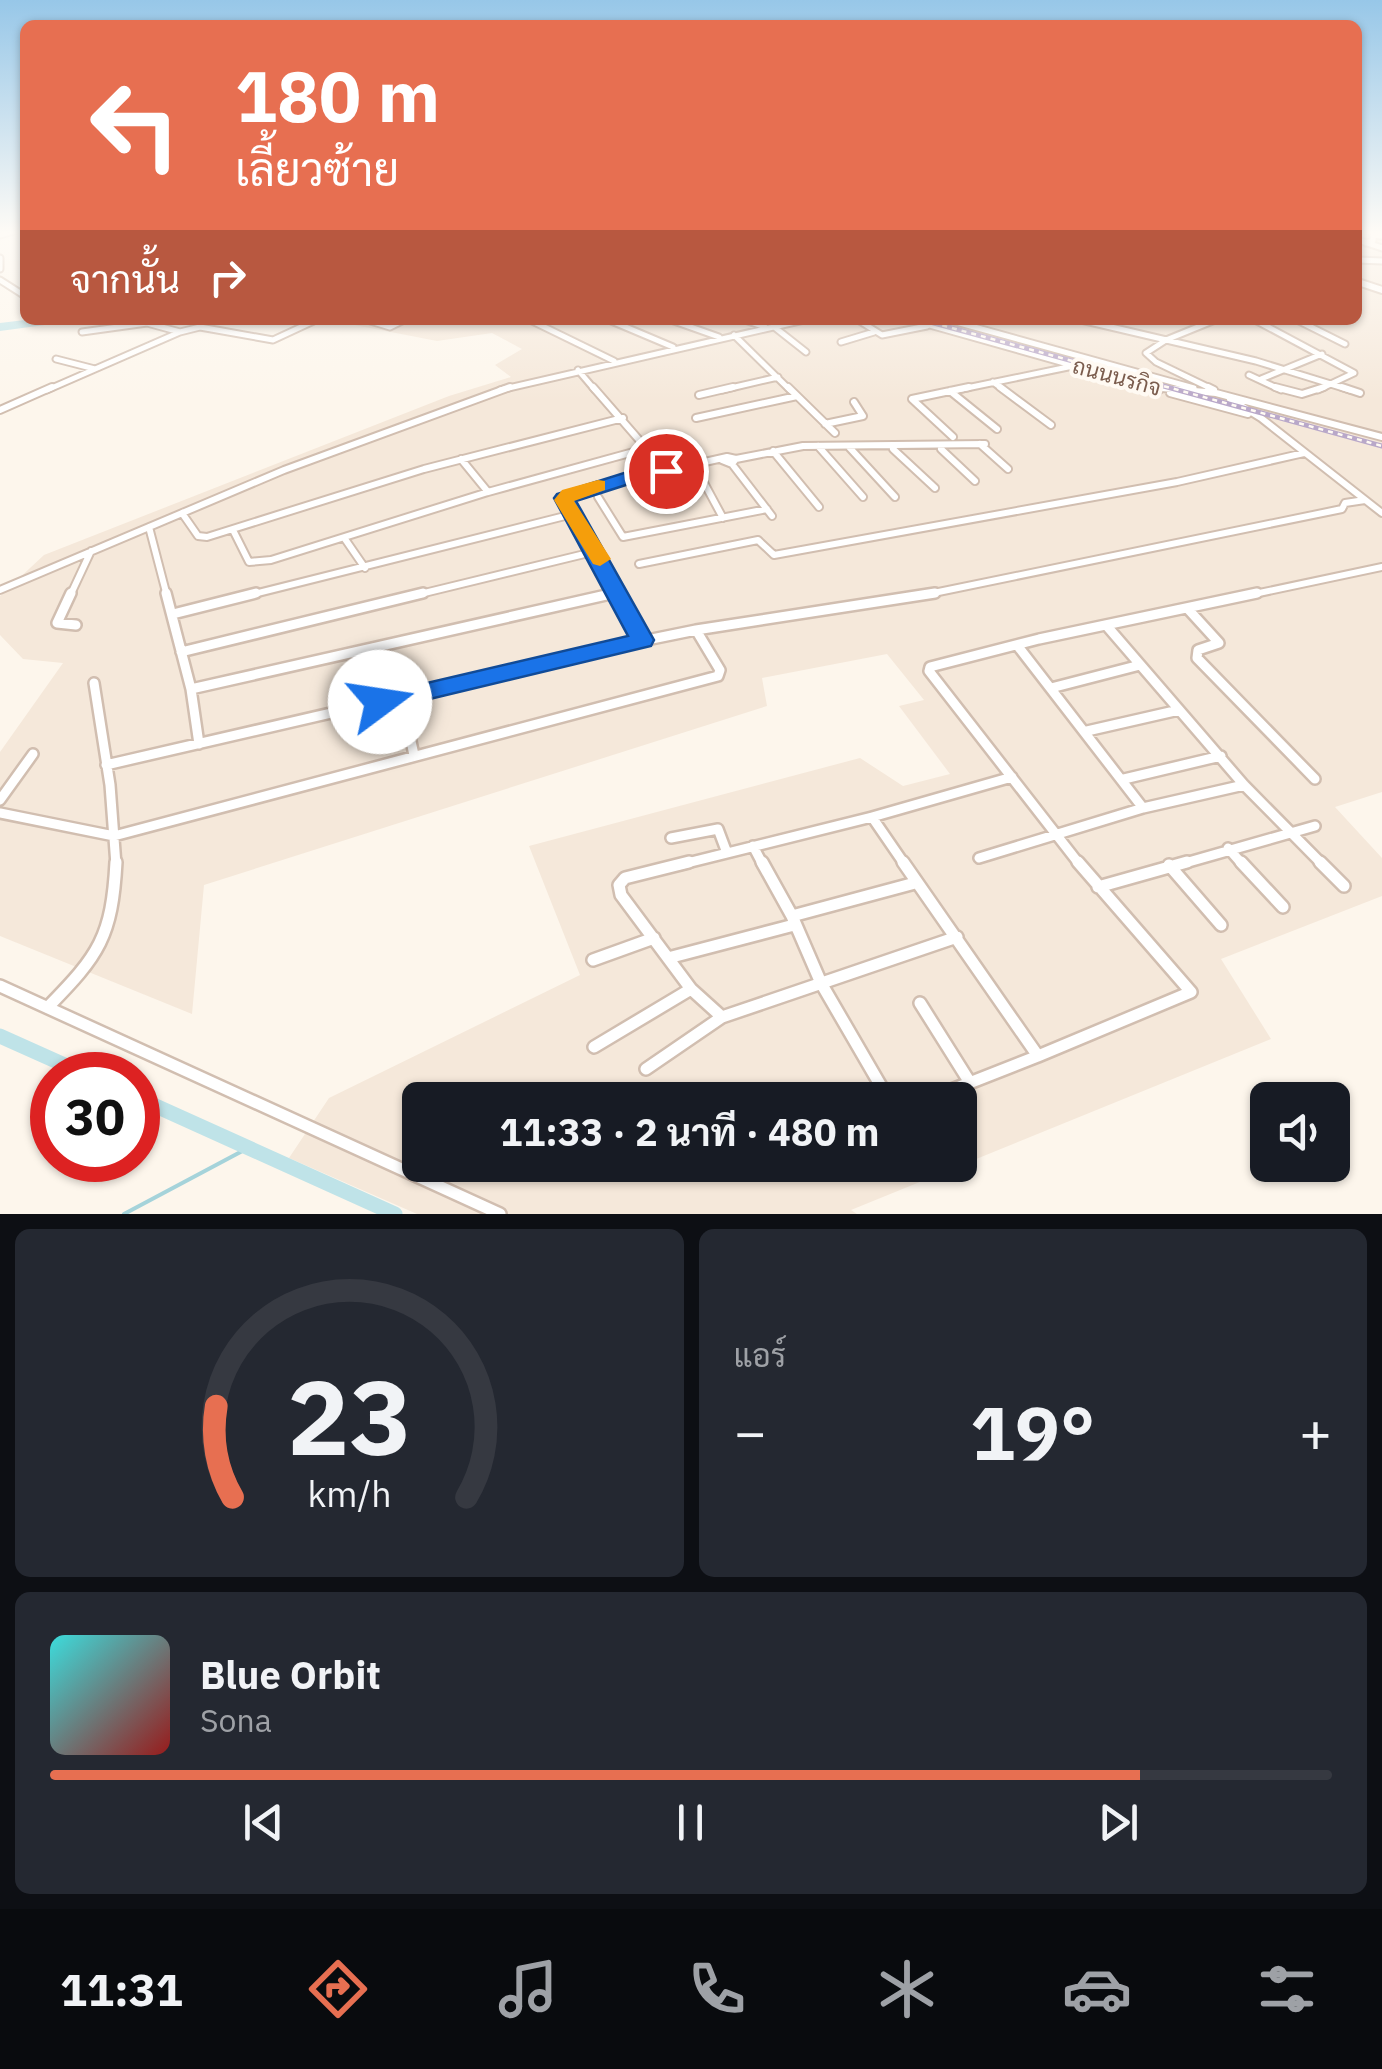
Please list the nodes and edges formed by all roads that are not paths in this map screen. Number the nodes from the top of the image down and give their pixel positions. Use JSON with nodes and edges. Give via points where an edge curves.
{"nodes":[{"id":1,"x":20,"y":298,"type":"edge"},
{"id":2,"x":10,"y":301,"type":"dead end"},
{"id":3,"x":129,"y":325,"type":"edge"},
{"id":4,"x":149,"y":325,"type":"edge"},
{"id":5,"x":306,"y":325,"type":"edge"},
{"id":6,"x":540,"y":325,"type":"edge"},
{"id":7,"x":621,"y":325,"type":"edge"},
{"id":8,"x":685,"y":325,"type":"edge"},
{"id":9,"x":762,"y":325,"type":"edge"},
{"id":10,"x":779,"y":325,"type":"edge"},
{"id":11,"x":865,"y":325,"type":"edge"},
{"id":12,"x":928,"y":325,"type":"edge"},
{"id":13,"x":967,"y":325,"type":"edge"},
{"id":14,"x":1102,"y":325,"type":"edge"},
{"id":15,"x":1203,"y":325,"type":"edge"},
{"id":16,"x":1267,"y":325,"type":"edge"},
{"id":17,"x":1307,"y":325,"type":"edge"},
{"id":18,"x":931,"y":326,"type":"junction"},
{"id":19,"x":769,"y":327,"type":"junction"},
{"id":20,"x":82,"y":332,"type":"dead end"},
{"id":21,"x":180,"y":332,"type":"junction"},
{"id":22,"x":874,"y":332,"type":"junction"},
{"id":23,"x":734,"y":334,"type":"junction"},
{"id":24,"x":720,"y":338,"type":"junction"},
{"id":25,"x":1166,"y":340,"type":"junction"},
{"id":26,"x":841,"y":342,"type":"dead end"},
{"id":27,"x":1345,"y":344,"type":"dead end"},
{"id":28,"x":673,"y":347,"type":"junction"},
{"id":29,"x":806,"y":352,"type":"dead end"},
{"id":30,"x":1322,"y":354,"type":"junction"},
{"id":31,"x":56,"y":360,"type":"dead end"},
{"id":32,"x":614,"y":361,"type":"junction"},
{"id":33,"x":1078,"y":366,"type":"junction"},
{"id":34,"x":95,"y":369,"type":"junction"},
{"id":35,"x":578,"y":370,"type":"junction"},
{"id":36,"x":1288,"y":370,"type":"junction"},
{"id":37,"x":1249,"y":374,"type":"dead end"},
{"id":38,"x":778,"y":376,"type":"junction"},
{"id":39,"x":1259,"y":380,"type":"junction"},
{"id":40,"x":992,"y":382,"type":"junction"},
{"id":41,"x":1331,"y":383,"type":"junction"},
{"id":42,"x":1161,"y":390,"type":"junction"},
{"id":43,"x":950,"y":391,"type":"junction"},
{"id":44,"x":1208,"y":392,"type":"junction"},
{"id":45,"x":700,"y":394,"type":"dead end"},
{"id":46,"x":1222,"y":394,"type":"junction"},
{"id":47,"x":1360,"y":394,"type":"dead end"},
{"id":48,"x":797,"y":396,"type":"junction"},
{"id":49,"x":854,"y":402,"type":"dead end"},
{"id":50,"x":0,"y":410,"type":"edge"},
{"id":51,"x":622,"y":418,"type":"junction"},
{"id":52,"x":696,"y":418,"type":"dead end"},
{"id":53,"x":1262,"y":418,"type":"junction"},
{"id":54,"x":826,"y":424,"type":"junction"},
{"id":55,"x":1051,"y":425,"type":"dead end"},
{"id":56,"x":997,"y":429,"type":"dead end"},
{"id":57,"x":835,"y":432,"type":"dead end"},
{"id":58,"x":952,"y":437,"type":"dead end"},
{"id":59,"x":1382,"y":437,"type":"edge"},
{"id":60,"x":818,"y":446,"type":"junction"},
{"id":61,"x":648,"y":448,"type":"junction"},
{"id":62,"x":849,"y":448,"type":"junction"},
{"id":63,"x":893,"y":448,"type":"junction"},
{"id":64,"x":773,"y":450,"type":"junction"},
{"id":65,"x":941,"y":450,"type":"junction"},
{"id":66,"x":1304,"y":453,"type":"junction"},
{"id":67,"x":460,"y":459,"type":"junction"},
{"id":68,"x":729,"y":462,"type":"junction"},
{"id":69,"x":1008,"y":469,"type":"dead end"},
{"id":70,"x":662,"y":470,"type":"junction"},
{"id":71,"x":702,"y":480,"type":"dead end"},
{"id":72,"x":974,"y":481,"type":"dead end"},
{"id":73,"x":935,"y":488,"type":"dead end"},
{"id":74,"x":488,"y":492,"type":"junction"},
{"id":75,"x":895,"y":496,"type":"dead end"},
{"id":76,"x":598,"y":498,"type":"dead end"},
{"id":77,"x":863,"y":498,"type":"dead end"},
{"id":78,"x":1365,"y":500,"type":"junction"},
{"id":79,"x":819,"y":508,"type":"dead end"},
{"id":80,"x":182,"y":513,"type":"junction"},
{"id":81,"x":1382,"y":513,"type":"edge"},
{"id":82,"x":573,"y":514,"type":"junction"},
{"id":83,"x":723,"y":518,"type":"junction"},
{"id":84,"x":149,"y":528,"type":"junction"},
{"id":85,"x":233,"y":530,"type":"junction"},
{"id":86,"x":345,"y":539,"type":"junction"},
{"id":87,"x":91,"y":552,"type":"junction"},
{"id":88,"x":596,"y":552,"type":"junction"},
{"id":89,"x":639,"y":564,"type":"dead end"},
{"id":90,"x":1382,"y":567,"type":"edge"},
{"id":91,"x":365,"y":568,"type":"junction"},
{"id":92,"x":0,"y":590,"type":"edge"},
{"id":93,"x":616,"y":593,"type":"junction"},
{"id":94,"x":1188,"y":609,"type":"junction"},
{"id":95,"x":173,"y":614,"type":"junction"},
{"id":96,"x":76,"y":625,"type":"dead end"},
{"id":97,"x":1106,"y":626,"type":"junction"},
{"id":98,"x":696,"y":630,"type":"junction"},
{"id":99,"x":642,"y":640,"type":"junction"},
{"id":100,"x":1018,"y":645,"type":"junction"},
{"id":101,"x":182,"y":652,"type":"junction"},
{"id":102,"x":1140,"y":665,"type":"junction"},
{"id":103,"x":94,"y":683,"type":"dead end"},
{"id":104,"x":1051,"y":688,"type":"junction"},
{"id":105,"x":191,"y":689,"type":"junction"},
{"id":106,"x":402,"y":696,"type":"junction"},
{"id":107,"x":1178,"y":710,"type":"junction"},
{"id":108,"x":1087,"y":731,"type":"junction"},
{"id":109,"x":199,"y":744,"type":"junction"},
{"id":110,"x":33,"y":754,"type":"dead end"},
{"id":111,"x":414,"y":755,"type":"junction"},
{"id":112,"x":1221,"y":756,"type":"junction"},
{"id":113,"x":106,"y":765,"type":"junction"},
{"id":114,"x":1012,"y":777,"type":"junction"},
{"id":115,"x":1124,"y":779,"type":"junction"},
{"id":116,"x":1314,"y":779,"type":"dead end"},
{"id":117,"x":1244,"y":785,"type":"junction"},
{"id":118,"x":0,"y":800,"type":"edge"},
{"id":119,"x":1143,"y":808,"type":"junction"},
{"id":120,"x":0,"y":813,"type":"edge"},
{"id":121,"x":872,"y":817,"type":"junction"},
{"id":122,"x":1315,"y":826,"type":"dead end"},
{"id":123,"x":1288,"y":832,"type":"junction"},
{"id":124,"x":114,"y":836,"type":"junction"},
{"id":125,"x":1055,"y":836,"type":"junction"},
{"id":126,"x":671,"y":838,"type":"dead end"},
{"id":127,"x":752,"y":846,"type":"junction"},
{"id":128,"x":1228,"y":848,"type":"junction"},
{"id":129,"x":727,"y":853,"type":"junction"},
{"id":130,"x":979,"y":858,"type":"dead end"},
{"id":131,"x":1169,"y":865,"type":"junction"},
{"id":132,"x":915,"y":883,"type":"junction"},
{"id":133,"x":1344,"y":886,"type":"dead end"},
{"id":134,"x":1098,"y":887,"type":"junction"},
{"id":135,"x":1283,"y":907,"type":"dead end"},
{"id":136,"x":793,"y":920,"type":"junction"},
{"id":137,"x":1221,"y":924,"type":"dead end"},
{"id":138,"x":958,"y":937,"type":"junction"},
{"id":139,"x":654,"y":938,"type":"junction"},
{"id":140,"x":668,"y":958,"type":"junction"},
{"id":141,"x":593,"y":960,"type":"dead end"},
{"id":142,"x":821,"y":983,"type":"junction"},
{"id":143,"x":0,"y":986,"type":"edge"},
{"id":144,"x":690,"y":989,"type":"junction"},
{"id":145,"x":920,"y":1003,"type":"dead end"},
{"id":146,"x":48,"y":1007,"type":"junction"},
{"id":147,"x":722,"y":1016,"type":"junction"},
{"id":148,"x":594,"y":1046,"type":"dead end"},
{"id":149,"x":1038,"y":1056,"type":"junction"},
{"id":150,"x":646,"y":1069,"type":"dead end"},
{"id":151,"x":969,"y":1081,"type":"joint"},
{"id":152,"x":878,"y":1082,"type":"edge"},
{"id":153,"x":500,"y":1214,"type":"edge"}],
"edges":[{"from":1,"to":2,"type":"street"},
{"from":3,"to":20,"type":"street"},
{"from":4,"to":21,"type":"street"},
{"from":5,"to":21,"type":"street","via":[[274,340],[200,327]]},
{"from":6,"to":32,"type":"street"},
{"from":7,"to":28,"type":"street"},
{"from":8,"to":24,"type":"street"},
{"from":9,"to":19,"type":"street"},
{"from":10,"to":19,"type":"street"},
{"from":11,"to":22,"type":"street"},
{"from":12,"to":18,"type":"street","name":"ถนนนรกิจ"},
{"from":13,"to":44,"type":"street"},
{"from":14,"to":25,"type":"street"},
{"from":15,"to":25,"type":"street"},
{"from":16,"to":30,"type":"street"},
{"from":17,"to":27,"type":"street"},
{"from":18,"to":22,"type":"street"},
{"from":18,"to":33,"type":"street","name":"ถนนนรกิจ"},
{"from":19,"to":23,"type":"street"},
{"from":19,"to":29,"type":"street"},
{"from":21,"to":34,"type":"street"},
{"from":22,"to":26,"type":"street"},
{"from":23,"to":24,"type":"street"},
{"from":23,"to":38,"type":"street"},
{"from":24,"to":28,"type":"street"},
{"from":25,"to":36,"type":"street"},
{"from":25,"to":46,"type":"street","via":[[1149,348],[1148,358]]},
{"from":28,"to":32,"type":"street"},
{"from":30,"to":36,"type":"street"},
{"from":30,"to":41,"type":"street","via":[[1354,373]]},
{"from":31,"to":34,"type":"street"},
{"from":32,"to":35,"type":"street"},
{"from":33,"to":40,"type":"street"},
{"from":33,"to":42,"type":"street","name":"ถนนนรกิจ"},
{"from":34,"to":50,"type":"street"},
{"from":35,"to":51,"type":"street"},
{"from":35,"to":80,"type":"street","via":[[469,400]]},
{"from":36,"to":39,"type":"street"},
{"from":36,"to":41,"type":"street"},
{"from":37,"to":39,"type":"street"},
{"from":38,"to":45,"type":"street"},
{"from":38,"to":48,"type":"street"},
{"from":39,"to":41,"type":"street","via":[[1297,397]]},
{"from":40,"to":43,"type":"street"},
{"from":40,"to":55,"type":"street"},
{"from":41,"to":47,"type":"street"},
{"from":42,"to":44,"type":"street","name":"ถนนนรกิจ"},
{"from":42,"to":53,"type":"street"},
{"from":43,"to":56,"type":"street"},
{"from":43,"to":58,"type":"street","via":[[912,399]]},
{"from":44,"to":46,"type":"street","name":"ถนนนรกิจ"},
{"from":46,"to":53,"type":"street"},
{"from":46,"to":59,"type":"street","name":"ถนนนรกิจ"},
{"from":48,"to":52,"type":"street"},
{"from":48,"to":54,"type":"street"},
{"from":49,"to":54,"type":"street","via":[[864,415]]},
{"from":51,"to":61,"type":"street"},
{"from":51,"to":67,"type":"street"},
{"from":53,"to":66,"type":"street"},
{"from":54,"to":57,"type":"street"},
{"from":60,"to":62,"type":"street"},
{"from":60,"to":64,"type":"street"},
{"from":60,"to":77,"type":"street"},
{"from":61,"to":70,"type":"street"},
{"from":61,"to":74,"type":"street"},
{"from":62,"to":63,"type":"street"},
{"from":62,"to":75,"type":"street"},
{"from":63,"to":65,"type":"street"},
{"from":63,"to":73,"type":"street"},
{"from":64,"to":68,"type":"street"},
{"from":64,"to":79,"type":"street"},
{"from":65,"to":69,"type":"street","via":[[983,444]]},
{"from":65,"to":72,"type":"street"},
{"from":66,"to":78,"type":"street"},
{"from":66,"to":89,"type":"street","via":[[774,555],[758,540]]},
{"from":67,"to":74,"type":"street"},
{"from":67,"to":85,"type":"street"},
{"from":68,"to":70,"type":"street"},
{"from":68,"to":83,"type":"street","via":[[770,512]]},
{"from":70,"to":82,"type":"street","via":[[566,495]]},
{"from":71,"to":83,"type":"street"},
{"from":74,"to":86,"type":"street"},
{"from":76,"to":83,"type":"street","via":[[619,536]]},
{"from":78,"to":81,"type":"street"},
{"from":78,"to":98,"type":"street","via":[[968,588]]},
{"from":80,"to":84,"type":"street"},
{"from":80,"to":85,"type":"street","via":[[202,538]]},
{"from":82,"to":88,"type":"street"},
{"from":82,"to":91,"type":"street"},
{"from":84,"to":87,"type":"street"},
{"from":84,"to":95,"type":"street"},
{"from":85,"to":86,"type":"street","via":[[254,563]]},
{"from":86,"to":91,"type":"street"},
{"from":87,"to":92,"type":"street"},
{"from":87,"to":96,"type":"street","via":[[57,624]]},
{"from":88,"to":93,"type":"street"},
{"from":88,"to":101,"type":"street"},
{"from":90,"to":94,"type":"street"},
{"from":91,"to":95,"type":"street"},
{"from":93,"to":99,"type":"street"},
{"from":93,"to":105,"type":"street"},
{"from":94,"to":97,"type":"street"},
{"from":94,"to":116,"type":"street","via":[[1219,643],[1198,650],[1197,658]]},
{"from":95,"to":101,"type":"street"},
{"from":97,"to":100,"type":"street"},
{"from":97,"to":102,"type":"street"},
{"from":98,"to":99,"type":"street"},
{"from":98,"to":111,"type":"street","via":[[718,676]]},
{"from":99,"to":106,"type":"street"},
{"from":100,"to":104,"type":"street"},
{"from":100,"to":114,"type":"street","via":[[934,663],[930,671]]},
{"from":101,"to":105,"type":"street"},
{"from":102,"to":104,"type":"street"},
{"from":102,"to":107,"type":"street"},
{"from":103,"to":113,"type":"street"},
{"from":104,"to":108,"type":"street"},
{"from":105,"to":109,"type":"street"},
{"from":106,"to":109,"type":"street"},
{"from":106,"to":111,"type":"street"},
{"from":107,"to":108,"type":"street"},
{"from":107,"to":112,"type":"street"},
{"from":108,"to":115,"type":"street"},
{"from":109,"to":113,"type":"street"},
{"from":110,"to":118,"type":"street"},
{"from":111,"to":124,"type":"street"},
{"from":112,"to":115,"type":"street"},
{"from":112,"to":117,"type":"street"},
{"from":113,"to":124,"type":"street"},
{"from":114,"to":121,"type":"street"},
{"from":114,"to":125,"type":"street"},
{"from":115,"to":119,"type":"street"},
{"from":117,"to":119,"type":"street"},
{"from":117,"to":123,"type":"street"},
{"from":119,"to":125,"type":"street"},
{"from":120,"to":124,"type":"street"},
{"from":121,"to":127,"type":"street"},
{"from":121,"to":132,"type":"street"},
{"from":122,"to":123,"type":"street"},
{"from":123,"to":128,"type":"street"},
{"from":123,"to":133,"type":"street"},
{"from":124,"to":146,"type":"street","via":[[113,906],[102,943]]},
{"from":125,"to":130,"type":"street"},
{"from":125,"to":134,"type":"street"},
{"from":126,"to":129,"type":"street","via":[[718,829]]},
{"from":127,"to":129,"type":"street"},
{"from":127,"to":136,"type":"street"},
{"from":128,"to":131,"type":"street"},
{"from":128,"to":135,"type":"street"},
{"from":129,"to":139,"type":"street","via":[[625,878],[621,895]]},
{"from":131,"to":134,"type":"street"},
{"from":131,"to":137,"type":"street"},
{"from":132,"to":136,"type":"street"},
{"from":132,"to":138,"type":"street"},
{"from":134,"to":149,"type":"street","via":[[1191,992]]},
{"from":136,"to":140,"type":"street"},
{"from":136,"to":142,"type":"street"},
{"from":138,"to":142,"type":"street"},
{"from":138,"to":149,"type":"street"},
{"from":139,"to":140,"type":"street"},
{"from":139,"to":141,"type":"street"},
{"from":140,"to":144,"type":"street"},
{"from":142,"to":147,"type":"street"},
{"from":142,"to":152,"type":"street"},
{"from":143,"to":146,"type":"street"},
{"from":144,"to":147,"type":"street"},
{"from":144,"to":148,"type":"street"},
{"from":145,"to":151,"type":"street"},
{"from":146,"to":153,"type":"street"},
{"from":147,"to":150,"type":"street"},
{"from":149,"to":151,"type":"street"}]}
